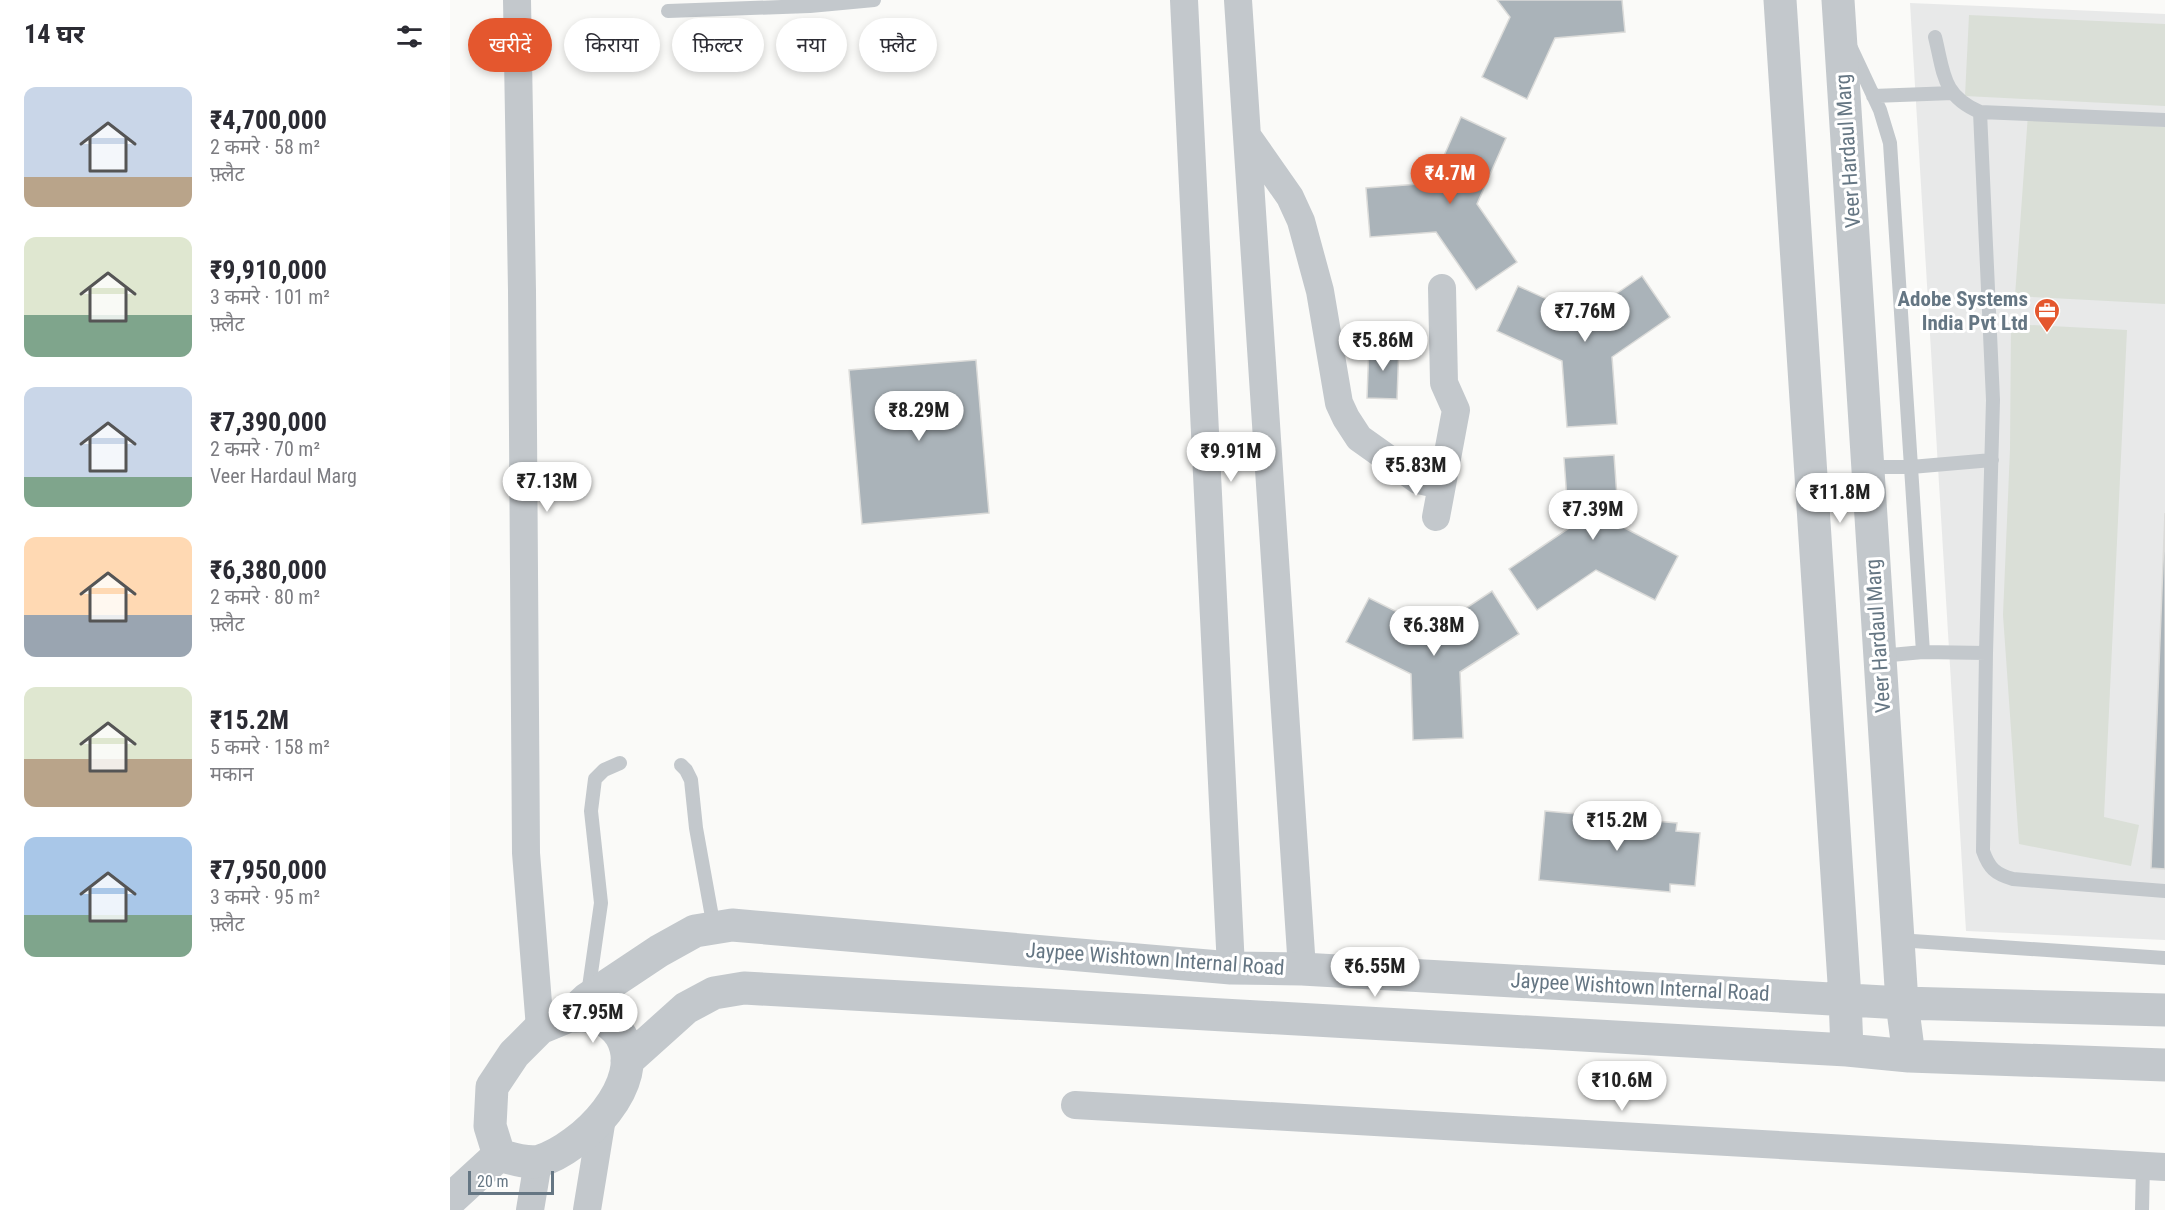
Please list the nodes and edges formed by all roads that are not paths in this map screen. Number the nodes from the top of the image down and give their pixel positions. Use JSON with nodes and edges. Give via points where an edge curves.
{"nodes":[{"id":1,"x":516,"y":0,"type":"edge"},
{"id":2,"x":873,"y":0,"type":"edge"},
{"id":3,"x":1184,"y":0,"type":"edge"},
{"id":4,"x":1238,"y":0,"type":"edge"},
{"id":5,"x":1780,"y":0,"type":"edge"},
{"id":6,"x":668,"y":11,"type":"dead end"},
{"id":7,"x":1839,"y":12,"type":"edge"},
{"id":8,"x":1935,"y":36,"type":"dead end"},
{"id":9,"x":1953,"y":93,"type":"junction"},
{"id":10,"x":1873,"y":96,"type":"junction"},
{"id":11,"x":1980,"y":112,"type":"junction"},
{"id":12,"x":2165,"y":120,"type":"edge"},
{"id":13,"x":1247,"y":135,"type":"junction"},
{"id":14,"x":1442,"y":288,"type":"dead end"},
{"id":15,"x":1992,"y":460,"type":"junction"},
{"id":16,"x":1911,"y":467,"type":"junction"},
{"id":17,"x":1867,"y":468,"type":"junction"},
{"id":18,"x":1442,"y":485,"type":"junction"},
{"id":19,"x":1436,"y":517,"type":"dead end"},
{"id":20,"x":1923,"y":652,"type":"junction"},
{"id":21,"x":1986,"y":653,"type":"junction"},
{"id":22,"x":1879,"y":656,"type":"junction"},
{"id":23,"x":620,"y":763,"type":"dead end"},
{"id":24,"x":681,"y":765,"type":"dead end"},
{"id":25,"x":2165,"y":891,"type":"edge"},
{"id":26,"x":714,"y":928,"type":"junction"},
{"id":27,"x":1898,"y":940,"type":"junction"},
{"id":28,"x":2165,"y":958,"type":"edge"},
{"id":29,"x":1231,"y":968,"type":"junction"},
{"id":30,"x":1302,"y":969,"type":"junction"},
{"id":31,"x":1845,"y":998,"type":"junction"},
{"id":32,"x":1902,"y":1002,"type":"junction"},
{"id":33,"x":2165,"y":1010,"type":"edge"},
{"id":34,"x":565,"y":1014,"type":"junction"},
{"id":35,"x":1846,"y":1050,"type":"junction"},
{"id":36,"x":1909,"y":1056,"type":"junction"},
{"id":37,"x":627,"y":1061,"type":"junction"},
{"id":38,"x":2165,"y":1065,"type":"edge"},
{"id":39,"x":1076,"y":1105,"type":"dead end"},
{"id":40,"x":602,"y":1118,"type":"junction"},
{"id":41,"x":499,"y":1155,"type":"junction"},
{"id":42,"x":538,"y":1162,"type":"junction"},
{"id":43,"x":2154,"y":1166,"type":"edge"},
{"id":44,"x":450,"y":1200,"type":"edge"},
{"id":45,"x":530,"y":1210,"type":"edge"},
{"id":46,"x":587,"y":1210,"type":"edge"},
{"id":47,"x":2142,"y":1210,"type":"edge"}],
"edges":[{"from":1,"to":34,"type":"street","via":[[526,853]]},
{"from":2,"to":6,"type":"lane"},
{"from":3,"to":29,"type":"street"},
{"from":4,"to":13,"type":"street"},
{"from":5,"to":31,"type":"street"},
{"from":7,"to":10,"type":"lane"},
{"from":7,"to":17,"type":"street","name":"Veer Hardaul Marg"},
{"from":8,"to":9,"type":"lane"},
{"from":9,"to":10,"type":"lane"},
{"from":9,"to":11,"type":"lane","via":[[1964,105]]},
{"from":10,"to":16,"type":"lane","via":[[1890,143]]},
{"from":11,"to":12,"type":"lane"},
{"from":11,"to":15,"type":"lane","via":[[1993,368]]},
{"from":13,"to":18,"type":"street","via":[[1290,197],[1301,221],[1346,418],[1359,438],[1385,458],[1418,480]]},
{"from":13,"to":30,"type":"street"},
{"from":14,"to":18,"type":"street","via":[[1444,383],[1456,410]]},
{"from":15,"to":16,"type":"lane"},
{"from":15,"to":21,"type":"lane"},
{"from":16,"to":17,"type":"lane"},
{"from":16,"to":20,"type":"lane"},
{"from":17,"to":22,"type":"street","name":"Veer Hardaul Marg"},
{"from":18,"to":19,"type":"street"},
{"from":20,"to":21,"type":"lane"},
{"from":20,"to":22,"type":"lane"},
{"from":21,"to":25,"type":"lane","via":[[1983,851],[1989,867],[2000,876],[2013,879]]},
{"from":22,"to":27,"type":"street","name":"Veer Hardaul Marg"},
{"from":23,"to":34,"type":"lane","via":[[595,779],[591,812],[601,903]]},
{"from":24,"to":26,"type":"lane","via":[[691,780]]},
{"from":26,"to":29,"type":"street","name":"Jaypee Wishtown Internal Road","via":[[732,925]]},
{"from":26,"to":34,"type":"street","name":"Jaypee Wishtown Internal Road","via":[[695,931],[659,951]]},
{"from":27,"to":28,"type":"lane"},
{"from":27,"to":32,"type":"street","name":"Veer Hardaul Marg"},
{"from":29,"to":30,"type":"street","name":"Jaypee Wishtown Internal Road"},
{"from":30,"to":31,"type":"street","name":"Jaypee Wishtown Internal Road"},
{"from":31,"to":32,"type":"street","name":"Jaypee Wishtown Internal Road"},
{"from":31,"to":35,"type":"street"},
{"from":32,"to":33,"type":"street","name":"Jaypee Wishtown Internal Road"},
{"from":32,"to":36,"type":"street","name":"Veer Hardaul Marg"},
{"from":34,"to":37,"type":"street","via":[[597,1017],[616,1028],[627,1047]]},
{"from":34,"to":41,"type":"street","name":"Jaypee Wishtown Internal Road","via":[[514,1054],[492,1087],[490,1126]]},
{"from":35,"to":36,"type":"street"},
{"from":35,"to":37,"type":"street","via":[[744,988],[714,993],[686,1008]]},
{"from":36,"to":38,"type":"street"},
{"from":37,"to":40,"type":"street","via":[[625,1079]]},
{"from":39,"to":43,"type":"street"},
{"from":40,"to":42,"type":"street","via":[[569,1146]]},
{"from":40,"to":46,"type":"street"},
{"from":41,"to":42,"type":"street"},
{"from":41,"to":44,"type":"street"},
{"from":42,"to":45,"type":"street"},
{"from":43,"to":47,"type":"lane"}]}
